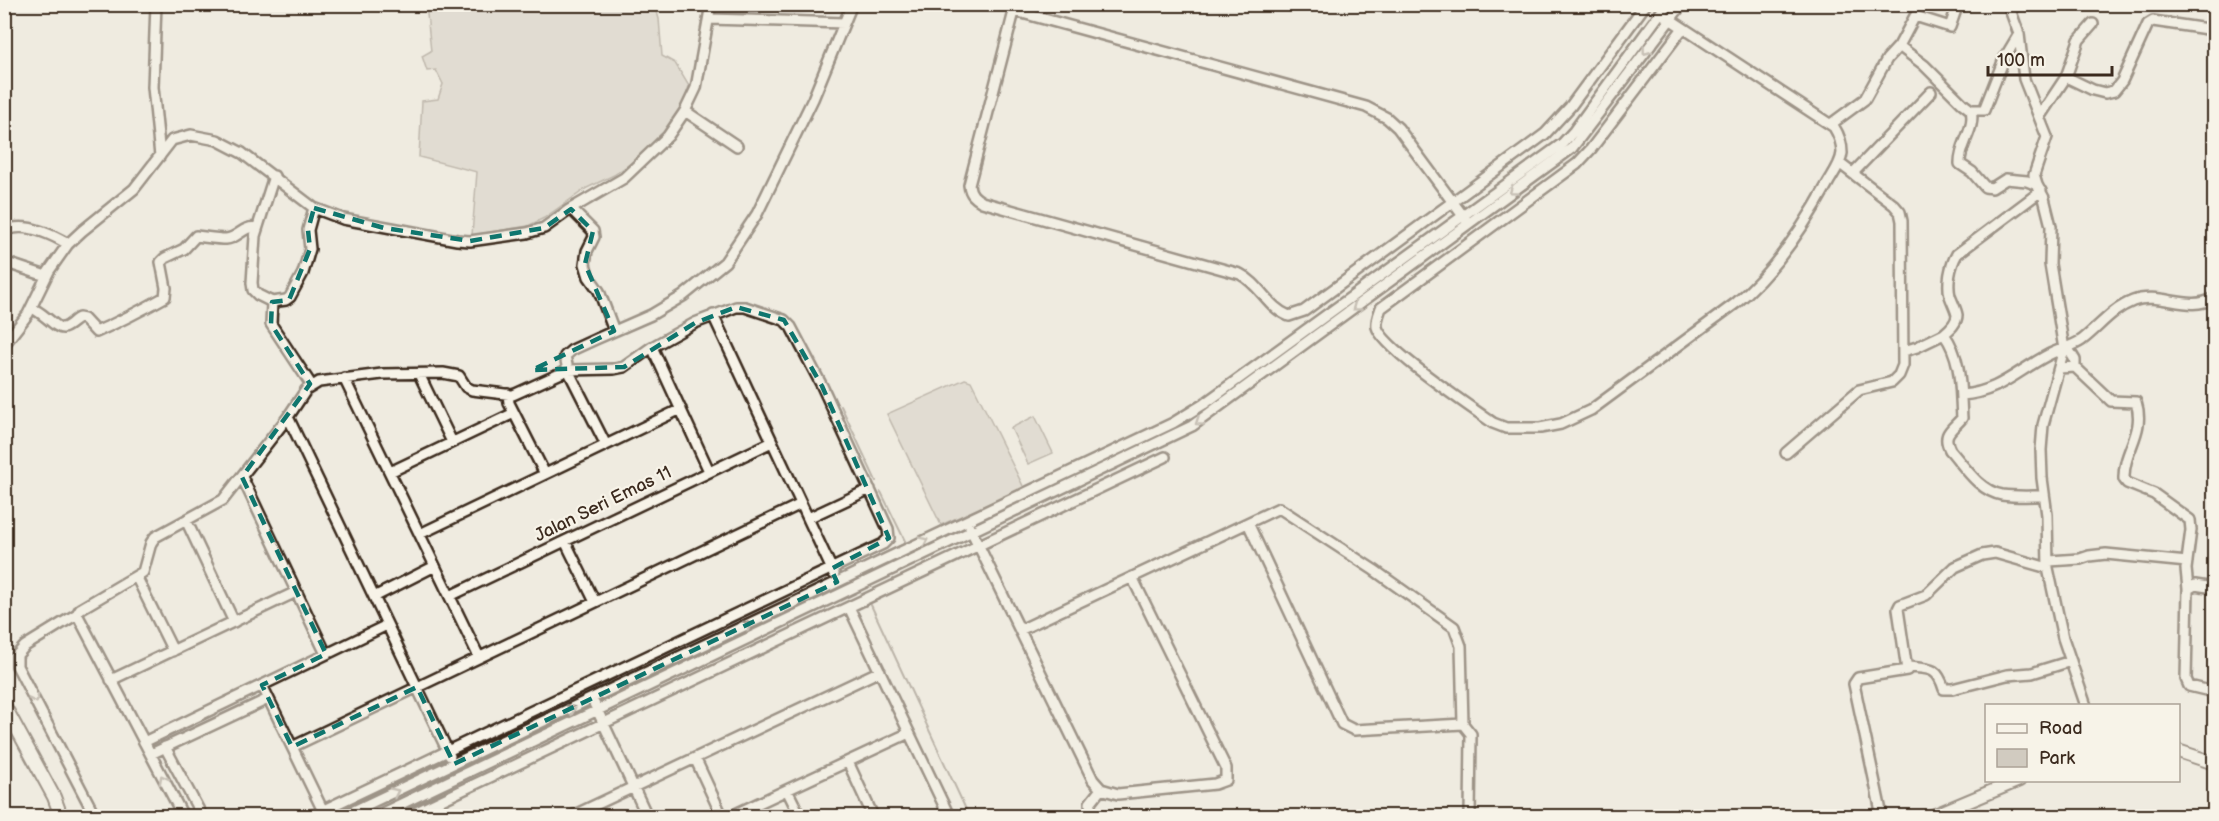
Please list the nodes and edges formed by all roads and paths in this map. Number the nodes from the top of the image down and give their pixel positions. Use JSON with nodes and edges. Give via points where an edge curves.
{"nodes":[{"id":1,"x":156,"y":4,"type":"edge"},
{"id":2,"x":711,"y":4,"type":"edge"},
{"id":3,"x":852,"y":4,"type":"edge"},
{"id":4,"x":1646,"y":4,"type":"edge"},
{"id":5,"x":1667,"y":4,"type":"edge"},
{"id":6,"x":1682,"y":4,"type":"edge"},
{"id":7,"x":1958,"y":4,"type":"edge"},
{"id":8,"x":2008,"y":4,"type":"edge"},
{"id":9,"x":1016,"y":8,"type":"edge"},
{"id":10,"x":1660,"y":13,"type":"junction"},
{"id":11,"x":709,"y":19,"type":"junction"},
{"id":12,"x":1670,"y":20,"type":"junction"},
{"id":13,"x":844,"y":23,"type":"junction"},
{"id":14,"x":2093,"y":24,"type":"dead end"},
{"id":15,"x":1683,"y":28,"type":"junction"},
{"id":16,"x":2214,"y":30,"type":"edge"},
{"id":17,"x":2019,"y":34,"type":"junction"},
{"id":18,"x":1899,"y":46,"type":"junction"},
{"id":19,"x":2066,"y":77,"type":"junction"},
{"id":20,"x":1931,"y":92,"type":"dead end"},
{"id":21,"x":1971,"y":110,"type":"junction"},
{"id":22,"x":685,"y":111,"type":"junction"},
{"id":23,"x":2040,"y":116,"type":"junction"},
{"id":24,"x":1831,"y":124,"type":"junction"},
{"id":25,"x":737,"y":146,"type":"dead end"},
{"id":26,"x":160,"y":156,"type":"junction"},
{"id":27,"x":1839,"y":163,"type":"junction"},
{"id":28,"x":1853,"y":173,"type":"junction"},
{"id":29,"x":274,"y":176,"type":"junction"},
{"id":30,"x":2039,"y":188,"type":"junction"},
{"id":31,"x":1452,"y":202,"type":"junction"},
{"id":32,"x":314,"y":208,"type":"junction"},
{"id":33,"x":571,"y":208,"type":"junction"},
{"id":34,"x":1462,"y":215,"type":"junction"},
{"id":35,"x":1468,"y":224,"type":"junction"},
{"id":36,"x":257,"y":228,"type":"junction"},
{"id":37,"x":4,"y":231,"type":"edge"},
{"id":38,"x":68,"y":244,"type":"junction"},
{"id":39,"x":4,"y":262,"type":"edge"},
{"id":40,"x":46,"y":276,"type":"junction"},
{"id":41,"x":2214,"y":298,"type":"edge"},
{"id":42,"x":272,"y":302,"type":"junction"},
{"id":43,"x":31,"y":308,"type":"junction"},
{"id":44,"x":713,"y":315,"type":"junction"},
{"id":45,"x":614,"y":331,"type":"junction"},
{"id":46,"x":1944,"y":334,"type":"junction"},
{"id":47,"x":4,"y":345,"type":"edge"},
{"id":48,"x":652,"y":347,"type":"junction"},
{"id":49,"x":2066,"y":348,"type":"junction"},
{"id":50,"x":1904,"y":351,"type":"junction"},
{"id":51,"x":2059,"y":368,"type":"junction"},
{"id":52,"x":2075,"y":368,"type":"junction"},
{"id":53,"x":568,"y":369,"type":"junction"},
{"id":54,"x":419,"y":374,"type":"junction"},
{"id":55,"x":344,"y":378,"type":"junction"},
{"id":56,"x":312,"y":386,"type":"junction"},
{"id":57,"x":508,"y":394,"type":"junction"},
{"id":58,"x":1962,"y":395,"type":"junction"},
{"id":59,"x":681,"y":409,"type":"junction"},
{"id":60,"x":514,"y":413,"type":"junction"},
{"id":61,"x":288,"y":417,"type":"junction"},
{"id":62,"x":452,"y":442,"type":"junction"},
{"id":63,"x":772,"y":442,"type":"junction"},
{"id":64,"x":606,"y":445,"type":"junction"},
{"id":65,"x":1786,"y":453,"type":"dead end"},
{"id":66,"x":1165,"y":457,"type":"dead end"},
{"id":67,"x":709,"y":471,"type":"junction"},
{"id":68,"x":390,"y":472,"type":"junction"},
{"id":69,"x":545,"y":474,"type":"junction"},
{"id":70,"x":242,"y":477,"type":"junction"},
{"id":71,"x":870,"y":489,"type":"junction"},
{"id":72,"x":2044,"y":496,"type":"junction"},
{"id":73,"x":801,"y":504,"type":"junction"},
{"id":74,"x":808,"y":518,"type":"junction"},
{"id":75,"x":186,"y":520,"type":"junction"},
{"id":76,"x":967,"y":521,"type":"junction"},
{"id":77,"x":1248,"y":523,"type":"junction"},
{"id":78,"x":972,"y":533,"type":"junction"},
{"id":79,"x":420,"y":534,"type":"junction"},
{"id":80,"x":565,"y":541,"type":"junction"},
{"id":81,"x":979,"y":546,"type":"junction"},
{"id":82,"x":2187,"y":562,"type":"junction"},
{"id":83,"x":2049,"y":564,"type":"junction"},
{"id":84,"x":435,"y":566,"type":"junction"},
{"id":85,"x":831,"y":569,"type":"junction"},
{"id":86,"x":136,"y":576,"type":"junction"},
{"id":87,"x":1132,"y":577,"type":"junction"},
{"id":88,"x":837,"y":582,"type":"junction"},
{"id":89,"x":2214,"y":588,"type":"edge"},
{"id":90,"x":2188,"y":589,"type":"junction"},
{"id":91,"x":296,"y":592,"type":"junction"},
{"id":92,"x":843,"y":594,"type":"junction"},
{"id":93,"x":450,"y":596,"type":"junction"},
{"id":94,"x":374,"y":597,"type":"junction"},
{"id":95,"x":595,"y":602,"type":"junction"},
{"id":96,"x":849,"y":607,"type":"junction"},
{"id":97,"x":77,"y":614,"type":"junction"},
{"id":98,"x":234,"y":622,"type":"junction"},
{"id":99,"x":387,"y":625,"type":"junction"},
{"id":100,"x":1020,"y":630,"type":"junction"},
{"id":101,"x":172,"y":651,"type":"junction"},
{"id":102,"x":326,"y":654,"type":"junction"},
{"id":103,"x":479,"y":657,"type":"junction"},
{"id":104,"x":2071,"y":661,"type":"junction"},
{"id":105,"x":1908,"y":667,"type":"junction"},
{"id":106,"x":880,"y":671,"type":"junction"},
{"id":107,"x":111,"y":680,"type":"junction"},
{"id":108,"x":262,"y":685,"type":"junction"},
{"id":109,"x":417,"y":687,"type":"junction"},
{"id":110,"x":2214,"y":693,"type":"edge"},
{"id":111,"x":268,"y":699,"type":"junction"},
{"id":112,"x":592,"y":699,"type":"junction"},
{"id":113,"x":2086,"y":704,"type":"edge"},
{"id":114,"x":597,"y":711,"type":"junction"},
{"id":115,"x":6,"y":713,"type":"edge"},
{"id":116,"x":603,"y":723,"type":"junction"},
{"id":117,"x":1463,"y":724,"type":"junction"},
{"id":118,"x":909,"y":733,"type":"junction"},
{"id":119,"x":144,"y":742,"type":"junction"},
{"id":120,"x":2180,"y":745,"type":"edge"},
{"id":121,"x":165,"y":747,"type":"junction"},
{"id":122,"x":292,"y":747,"type":"junction"},
{"id":123,"x":448,"y":751,"type":"junction"},
{"id":124,"x":2180,"y":752,"type":"edge"},
{"id":125,"x":151,"y":754,"type":"junction"},
{"id":126,"x":2214,"y":755,"type":"edge"},
{"id":127,"x":694,"y":758,"type":"junction"},
{"id":128,"x":848,"y":762,"type":"junction"},
{"id":129,"x":454,"y":764,"type":"junction"},
{"id":130,"x":2214,"y":764,"type":"edge"},
{"id":131,"x":2014,"y":782,"type":"edge"},
{"id":132,"x":633,"y":787,"type":"junction"},
{"id":133,"x":1101,"y":789,"type":"junction"},
{"id":134,"x":787,"y":790,"type":"junction"},
{"id":135,"x":54,"y":796,"type":"junction"},
{"id":136,"x":324,"y":814,"type":"edge"},
{"id":137,"x":61,"y":816,"type":"edge"},
{"id":138,"x":70,"y":816,"type":"edge"},
{"id":139,"x":95,"y":816,"type":"edge"},
{"id":140,"x":183,"y":816,"type":"edge"},
{"id":141,"x":202,"y":816,"type":"edge"},
{"id":142,"x":311,"y":816,"type":"edge"},
{"id":143,"x":343,"y":816,"type":"edge"},
{"id":144,"x":376,"y":816,"type":"edge"},
{"id":145,"x":408,"y":816,"type":"edge"},
{"id":146,"x":572,"y":816,"type":"edge"},
{"id":147,"x":647,"y":816,"type":"edge"},
{"id":148,"x":722,"y":816,"type":"edge"},
{"id":149,"x":731,"y":816,"type":"edge"},
{"id":150,"x":800,"y":816,"type":"edge"},
{"id":151,"x":873,"y":816,"type":"edge"},
{"id":152,"x":949,"y":816,"type":"edge"},
{"id":153,"x":1091,"y":816,"type":"edge"},
{"id":154,"x":1470,"y":816,"type":"edge"},
{"id":155,"x":1882,"y":816,"type":"edge"},
{"id":156,"x":1933,"y":816,"type":"edge"}],
"edges":[{"from":1,"to":26,"type":"street","via":[[153,87]]},
{"from":2,"to":11,"type":"street"},
{"from":3,"to":13,"type":"street"},
{"from":4,"to":31,"type":"street","via":[[1556,124]]},
{"from":5,"to":10,"type":"street"},
{"from":6,"to":12,"type":"street"},
{"from":7,"to":18,"type":"street","via":[[1950,27],[1915,16]]},
{"from":8,"to":17,"type":"street"},
{"from":9,"to":31,"type":"street","via":[[1366,107],[1398,128]]},
{"from":9,"to":31,"type":"street","via":[[969,185],[969,191],[982,202],[1240,274],[1288,316],[1304,311]]},
{"from":10,"to":12,"type":"street"},
{"from":10,"to":34,"type":"street","via":[[1562,144]]},
{"from":11,"to":13,"type":"street"},
{"from":11,"to":22,"type":"street","via":[[696,88]]},
{"from":12,"to":15,"type":"street"},
{"from":12,"to":35,"type":"street","one_way":true,"via":[[1572,148]]},
{"from":13,"to":45,"type":"street","via":[[813,99],[738,246],[715,272],[683,296]]},
{"from":14,"to":19,"type":"street","via":[[2079,40]]},
{"from":15,"to":24,"type":"street"},
{"from":15,"to":27,"type":"street","via":[[1576,164],[1381,309],[1377,327],[1396,350],[1499,426],[1517,429],[1561,424],[1591,410],[1755,287],[1786,249]]},
{"from":16,"to":19,"type":"street","via":[[2153,21],[2148,24],[2114,91],[2093,90]]},
{"from":17,"to":21,"type":"street","via":[[2004,59],[1984,110]]},
{"from":17,"to":23,"type":"street","via":[[2024,79]]},
{"from":18,"to":21,"type":"street"},
{"from":18,"to":24,"type":"street","via":[[1887,59],[1865,99]]},
{"from":19,"to":23,"type":"street"},
{"from":20,"to":28,"type":"street"},
{"from":21,"to":30,"type":"street","via":[[1971,127],[1960,164],[1985,187],[1992,188],[2006,178],[2027,181]]},
{"from":22,"to":25,"type":"street"},
{"from":22,"to":33,"type":"street","via":[[646,159],[624,177]]},
{"from":23,"to":30,"type":"street","via":[[2047,137],[2035,170]]},
{"from":24,"to":27,"type":"street","via":[[1841,144]]},
{"from":26,"to":29,"type":"street","via":[[172,140],[191,135],[203,137],[242,153]]},
{"from":26,"to":38,"type":"street","via":[[134,189]]},
{"from":27,"to":28,"type":"street"},
{"from":28,"to":50,"type":"street","via":[[1900,212]]},
{"from":29,"to":32,"type":"street"},
{"from":29,"to":36,"type":"street"},
{"from":30,"to":46,"type":"street","via":[[1953,260],[1950,296],[1957,315],[1954,325]]},
{"from":30,"to":49,"type":"street","via":[[2051,226],[2050,264]]},
{"from":31,"to":34,"type":"street"},
{"from":32,"to":33,"type":"street","via":[[384,228],[470,241],[544,228]]},
{"from":32,"to":42,"type":"street","via":[[303,273],[290,297]]},
{"from":33,"to":45,"type":"street","via":[[593,231],[585,264]]},
{"from":34,"to":35,"type":"street"},
{"from":34,"to":76,"type":"street","via":[[1189,414]]},
{"from":35,"to":78,"type":"street","one_way":true,"via":[[1192,426]]},
{"from":36,"to":42,"type":"street","via":[[253,290]]},
{"from":36,"to":43,"type":"street","via":[[247,228],[227,239],[196,236],[184,249],[162,262],[165,297],[96,332],[79,318],[68,326],[57,327]]},
{"from":37,"to":38,"type":"street","via":[[22,227],[51,234]]},
{"from":38,"to":40,"type":"street"},
{"from":39,"to":40,"type":"street"},
{"from":40,"to":43,"type":"street"},
{"from":41,"to":49,"type":"street","via":[[2199,303],[2158,298],[2133,301]]},
{"from":42,"to":56,"type":"street","via":[[271,324]]},
{"from":43,"to":47,"type":"street"},
{"from":44,"to":48,"type":"street"},
{"from":44,"to":63,"type":"street"},
{"from":44,"to":71,"type":"street","via":[[745,307],[784,320],[791,327]]},
{"from":45,"to":53,"type":"street","via":[[572,350],[565,356]]},
{"from":46,"to":50,"type":"street"},
{"from":46,"to":58,"type":"street","via":[[1956,358]]},
{"from":48,"to":53,"type":"street","via":[[624,367]]},
{"from":48,"to":59,"type":"street"},
{"from":49,"to":51,"type":"street"},
{"from":49,"to":52,"type":"street","via":[[2075,360]]},
{"from":49,"to":58,"type":"street","via":[[2022,369],[1998,386]]},
{"from":50,"to":65,"type":"street","via":[[1903,365],[1892,382],[1859,390]]},
{"from":51,"to":52,"type":"street"},
{"from":51,"to":72,"type":"street","via":[[2043,425]]},
{"from":52,"to":82,"type":"street","via":[[2111,401],[2136,402],[2139,423],[2124,479],[2154,494],[2190,520]]},
{"from":53,"to":57,"type":"street"},
{"from":53,"to":64,"type":"street"},
{"from":54,"to":55,"type":"street"},
{"from":54,"to":57,"type":"street","via":[[454,374],[472,390]]},
{"from":54,"to":62,"type":"street"},
{"from":55,"to":56,"type":"street"},
{"from":55,"to":68,"type":"street"},
{"from":56,"to":61,"type":"street"},
{"from":57,"to":60,"type":"street"},
{"from":58,"to":72,"type":"street","via":[[1962,418],[1946,435],[1950,450],[1976,480],[1994,492]]},
{"from":59,"to":64,"type":"street"},
{"from":59,"to":67,"type":"street"},
{"from":60,"to":62,"type":"street"},
{"from":60,"to":69,"type":"street"},
{"from":61,"to":70,"type":"street"},
{"from":61,"to":94,"type":"street"},
{"from":62,"to":68,"type":"street"},
{"from":63,"to":67,"type":"street","name":"Jalan Seri Emas 11"},
{"from":63,"to":73,"type":"street"},
{"from":64,"to":69,"type":"street"},
{"from":66,"to":81,"type":"street"},
{"from":67,"to":80,"type":"street","name":"Jalan Seri Emas 11"},
{"from":68,"to":79,"type":"street"},
{"from":69,"to":79,"type":"street"},
{"from":70,"to":75,"type":"street","via":[[223,500]]},
{"from":70,"to":91,"type":"street"},
{"from":71,"to":74,"type":"street"},
{"from":71,"to":85,"type":"street","via":[[889,538]]},
{"from":72,"to":83,"type":"street"},
{"from":73,"to":74,"type":"street"},
{"from":73,"to":95,"type":"street"},
{"from":74,"to":85,"type":"street"},
{"from":75,"to":86,"type":"street","via":[[155,537],[146,566]]},
{"from":75,"to":98,"type":"street"},
{"from":76,"to":78,"type":"street"},
{"from":88,"to":76,"type":"street","one_way":true},
{"from":77,"to":87,"type":"street"},
{"from":77,"to":117,"type":"street","via":[[1342,724],[1354,730]]},
{"from":77,"to":117,"type":"street","via":[[1279,508],[1448,621],[1461,646]]},
{"from":78,"to":81,"type":"street"},
{"from":78,"to":92,"type":"street"},
{"from":79,"to":84,"type":"street"},
{"from":80,"to":93,"type":"street","name":"Jalan Seri Emas 11"},
{"from":80,"to":95,"type":"street"},
{"from":81,"to":96,"type":"street"},
{"from":81,"to":100,"type":"street"},
{"from":82,"to":83,"type":"street","via":[[2106,554]]},
{"from":82,"to":90,"type":"street"},
{"from":83,"to":104,"type":"street"},
{"from":83,"to":105,"type":"street","via":[[1995,553],[1982,555],[1955,567],[1926,595],[1900,605]]},
{"from":84,"to":93,"type":"street"},
{"from":84,"to":94,"type":"street"},
{"from":85,"to":88,"type":"street"},
{"from":85,"to":123,"type":"street"},
{"from":86,"to":97,"type":"street"},
{"from":86,"to":101,"type":"street"},
{"from":87,"to":100,"type":"street"},
{"from":87,"to":133,"type":"street","via":[[1226,768],[1226,780],[1118,794]]},
{"from":88,"to":92,"type":"street"},
{"from":112,"to":88,"type":"street","one_way":true},
{"from":89,"to":90,"type":"street","via":[[2195,585]]},
{"from":90,"to":110,"type":"street","via":[[2186,679],[2189,686]]},
{"from":91,"to":98,"type":"street"},
{"from":91,"to":102,"type":"street"},
{"from":92,"to":114,"type":"street"},
{"from":93,"to":103,"type":"street"},
{"from":94,"to":99,"type":"street"},
{"from":95,"to":103,"type":"street"},
{"from":96,"to":106,"type":"street"},
{"from":96,"to":116,"type":"street"},
{"from":97,"to":107,"type":"street"},
{"from":97,"to":139,"type":"street","one_way":true,"via":[[25,646],[16,661]]},
{"from":98,"to":101,"type":"street"},
{"from":99,"to":102,"type":"street"},
{"from":99,"to":109,"type":"street"},
{"from":100,"to":133,"type":"street","via":[[1093,780]]},
{"from":101,"to":107,"type":"street"},
{"from":102,"to":108,"type":"street"},
{"from":103,"to":109,"type":"street"},
{"from":104,"to":105,"type":"street","via":[[1952,690],[1944,689],[1938,673],[1932,669]]},
{"from":104,"to":113,"type":"street"},
{"from":105,"to":155,"type":"street","via":[[1858,678],[1854,684]]},
{"from":106,"to":118,"type":"street"},
{"from":106,"to":127,"type":"street"},
{"from":107,"to":119,"type":"street"},
{"from":108,"to":111,"type":"street"},
{"from":108,"to":119,"type":"street"},
{"from":109,"to":122,"type":"street"},
{"from":109,"to":123,"type":"street"},
{"from":111,"to":121,"type":"street"},
{"from":111,"to":122,"type":"street"},
{"from":112,"to":114,"type":"street"},
{"from":129,"to":112,"type":"street","one_way":true},
{"from":114,"to":116,"type":"street"},
{"from":114,"to":144,"type":"street"},
{"from":115,"to":135,"type":"main road"},
{"from":116,"to":132,"type":"street"},
{"from":116,"to":145,"type":"street"},
{"from":117,"to":154,"type":"street","via":[[1471,734]]},
{"from":118,"to":128,"type":"street"},
{"from":118,"to":152,"type":"street"},
{"from":119,"to":125,"type":"street"},
{"from":120,"to":126,"type":"main road"},
{"from":121,"to":125,"type":"street"},
{"from":121,"to":141,"type":"street"},
{"from":122,"to":136,"type":"street"},
{"from":123,"to":129,"type":"street"},
{"from":123,"to":136,"type":"street"},
{"from":124,"to":130,"type":"main road"},
{"from":140,"to":125,"type":"street","one_way":true},
{"from":127,"to":132,"type":"street"},
{"from":127,"to":148,"type":"street"},
{"from":128,"to":134,"type":"street"},
{"from":128,"to":151,"type":"street"},
{"from":143,"to":129,"type":"street","one_way":true},
{"from":131,"to":156,"type":"main road"},
{"from":132,"to":146,"type":"street"},
{"from":132,"to":147,"type":"street"},
{"from":133,"to":153,"type":"street","via":[[1090,803]]},
{"from":134,"to":149,"type":"street"},
{"from":134,"to":150,"type":"street"},
{"from":135,"to":137,"type":"main road"},
{"from":135,"to":138,"type":"main road"},
{"from":136,"to":142,"type":"street"}]}
